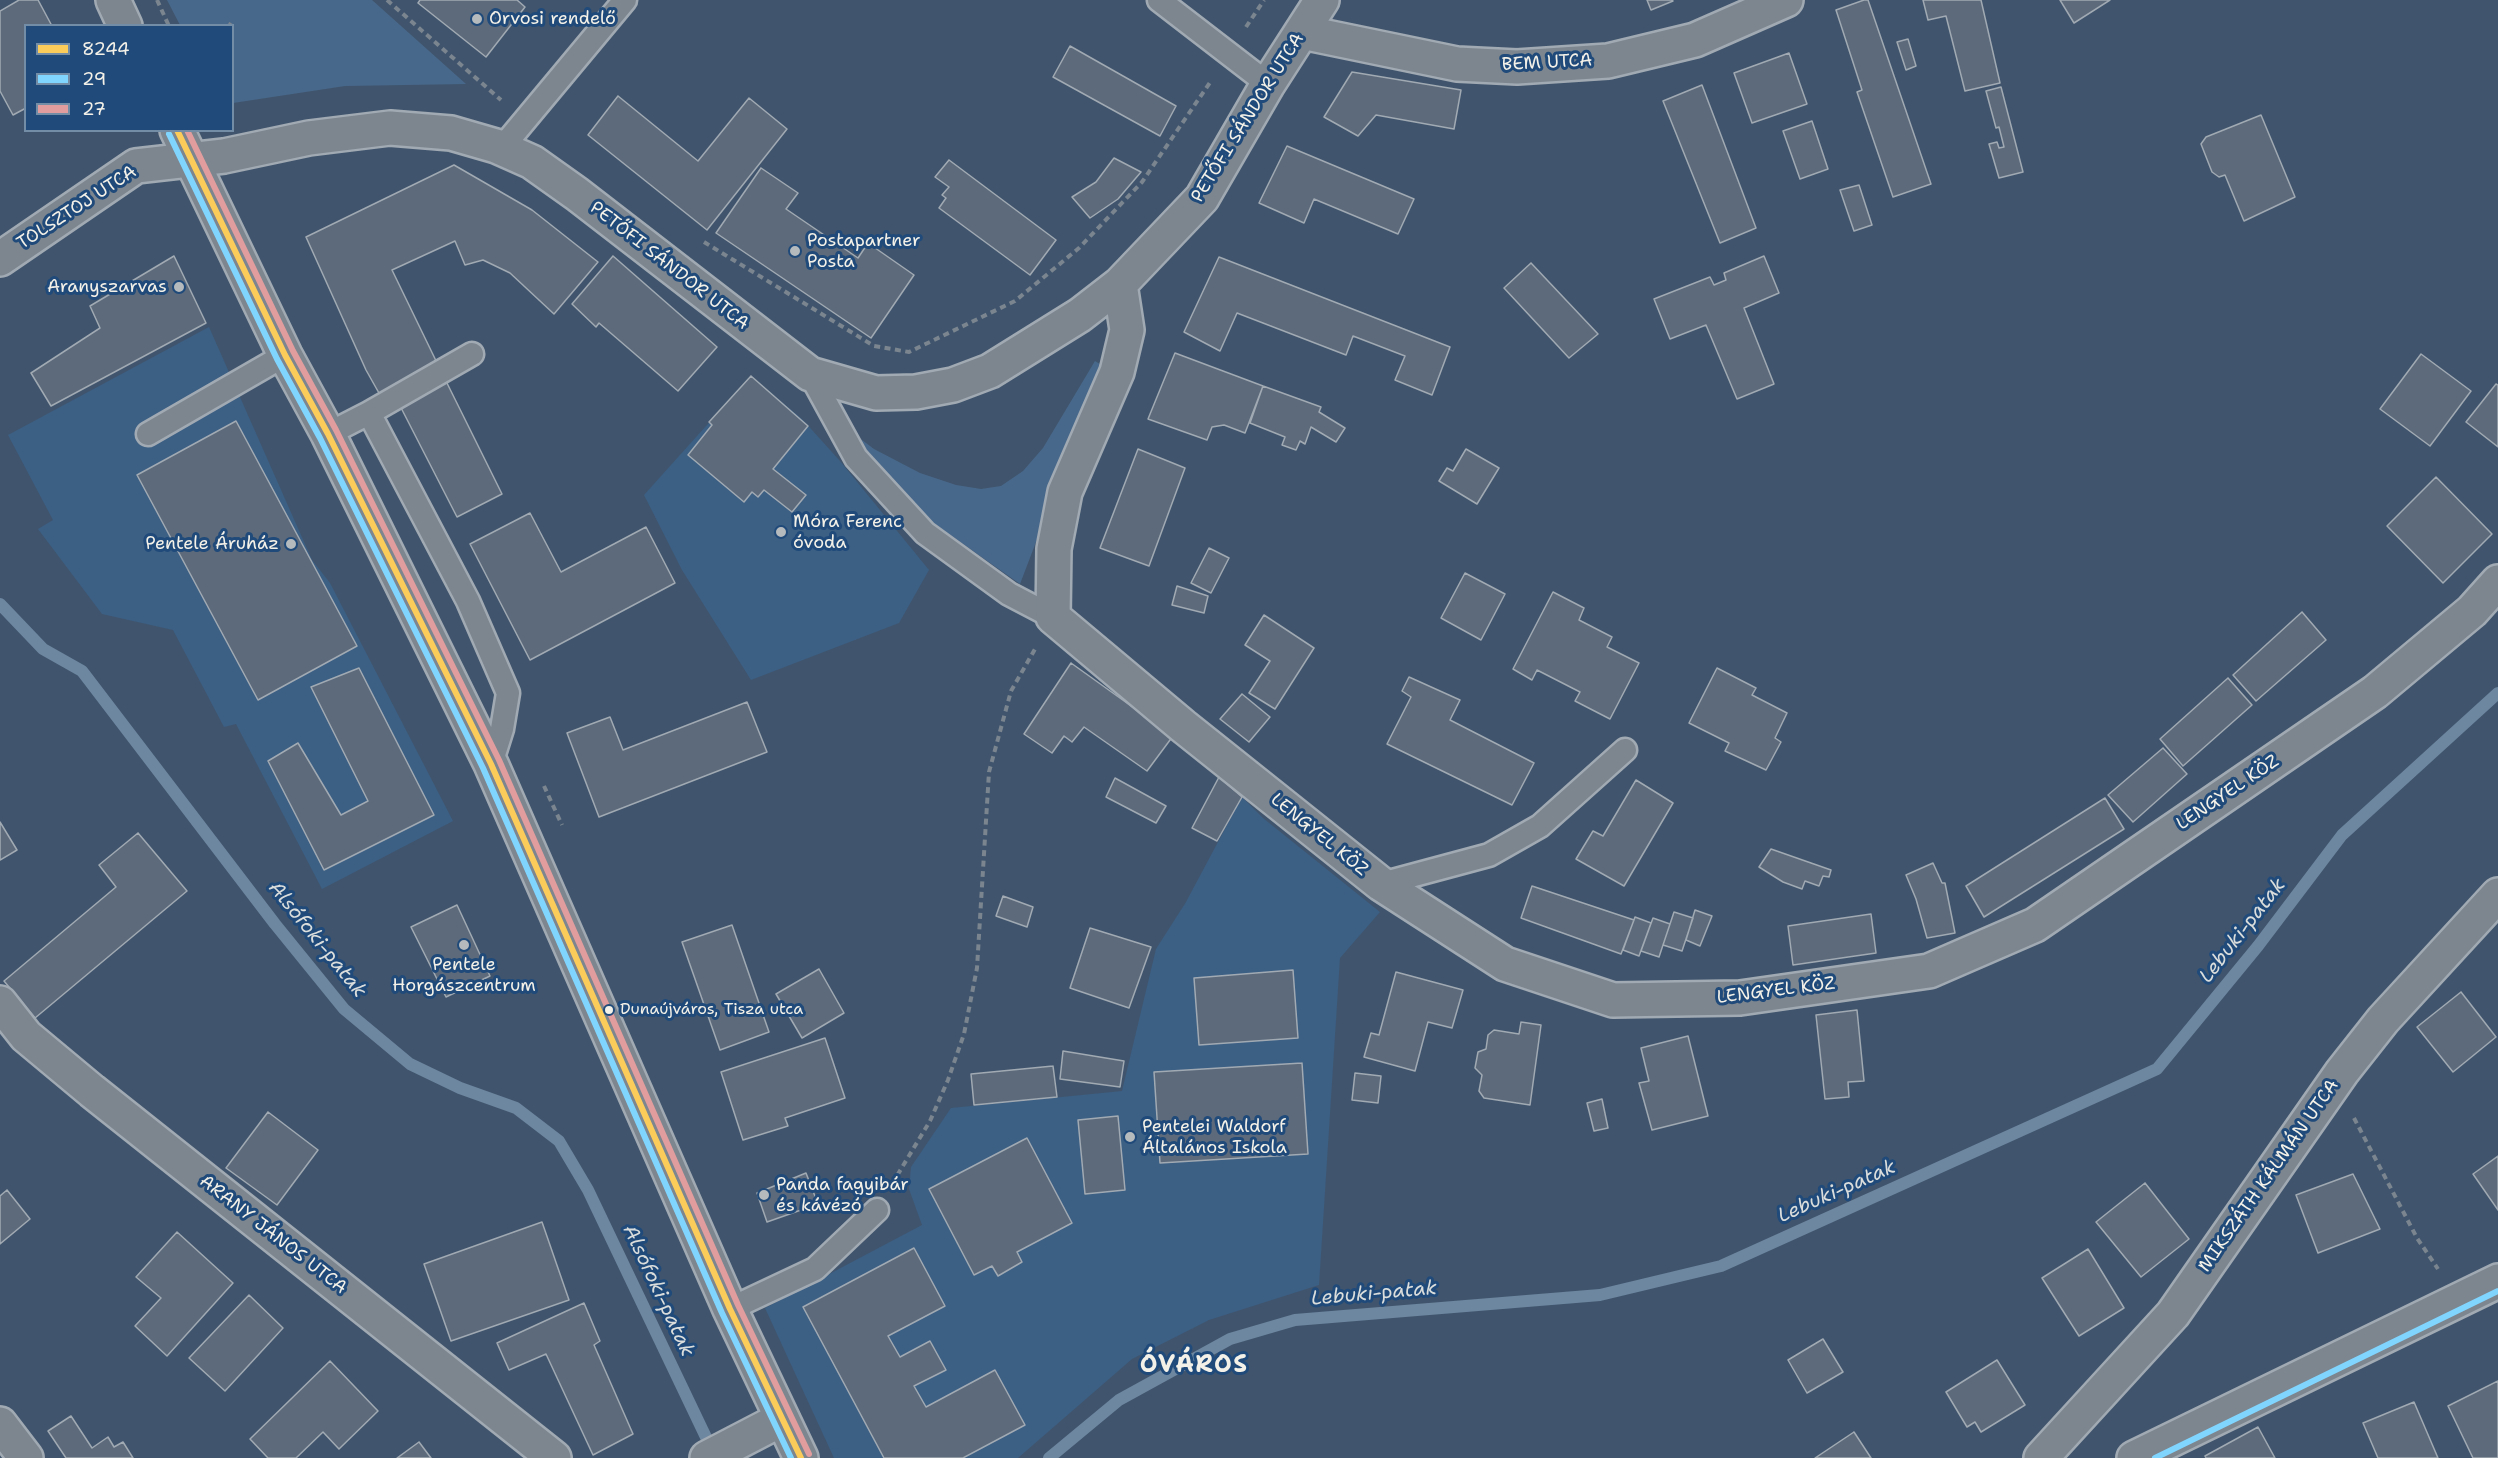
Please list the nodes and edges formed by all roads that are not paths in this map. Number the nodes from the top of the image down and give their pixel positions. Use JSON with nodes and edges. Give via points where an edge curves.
{"nodes":[{"id":1,"x":113,"y":0,"type":"edge"},
{"id":2,"x":625,"y":0,"type":"edge"},
{"id":3,"x":1159,"y":0,"type":"edge"},
{"id":4,"x":1322,"y":0,"type":"edge"},
{"id":5,"x":1785,"y":0,"type":"edge"},
{"id":6,"x":124,"y":24,"type":"edge"},
{"id":7,"x":1302,"y":32,"type":"junction"},
{"id":8,"x":1268,"y":84,"type":"junction"},
{"id":9,"x":178,"y":132,"type":"edge"},
{"id":10,"x":501,"y":149,"type":"junction"},
{"id":11,"x":192,"y":160,"type":"junction"},
{"id":12,"x":0,"y":259,"type":"edge"},
{"id":13,"x":1120,"y":284,"type":"junction"},
{"id":14,"x":472,"y":354,"type":"dead end"},
{"id":15,"x":285,"y":356,"type":"junction"},
{"id":16,"x":810,"y":374,"type":"junction"},
{"id":17,"x":369,"y":413,"type":"junction"},
{"id":18,"x":148,"y":434,"type":"dead end"},
{"id":19,"x":328,"y":434,"type":"junction"},
{"id":20,"x":2498,"y":582,"type":"edge"},
{"id":21,"x":1053,"y":617,"type":"junction"},
{"id":22,"x":1626,"y":750,"type":"dead end"},
{"id":23,"x":491,"y":764,"type":"junction"},
{"id":24,"x":1381,"y":884,"type":"junction"},
{"id":25,"x":2498,"y":895,"type":"edge"},
{"id":26,"x":0,"y":1003,"type":"edge"},
{"id":27,"x":876,"y":1210,"type":"road end"},
{"id":28,"x":2498,"y":1281,"type":"edge"},
{"id":29,"x":730,"y":1309,"type":"junction"},
{"id":30,"x":782,"y":1419,"type":"junction"},
{"id":31,"x":0,"y":1424,"type":"edge"},
{"id":32,"x":26,"y":1458,"type":"edge"},
{"id":33,"x":554,"y":1458,"type":"edge"},
{"id":34,"x":707,"y":1458,"type":"edge"},
{"id":35,"x":801,"y":1458,"type":"edge"},
{"id":36,"x":2041,"y":1458,"type":"edge"},
{"id":37,"x":2134,"y":1458,"type":"edge"}],
"edges":[{"from":1,"to":6,"type":"street"},
{"from":2,"to":10,"type":"lane"},
{"from":3,"to":8,"type":"lane"},
{"from":4,"to":7,"type":"street","name":"PETŐFI SÁNDOR UTCA"},
{"from":5,"to":7,"type":"street","name":"BEM UTCA","via":[[1695,40],[1608,61],[1528,66],[1457,64]]},
{"from":7,"to":8,"type":"street","name":"PETŐFI SÁNDOR UTCA"},
{"from":8,"to":13,"type":"street","name":"PETŐFI SÁNDOR UTCA","via":[[1202,198]]},
{"from":9,"to":11,"type":"street"},
{"from":10,"to":11,"type":"street","name":"PETŐFI SÁNDOR UTCA","via":[[451,133],[390,128],[309,138]]},
{"from":10,"to":16,"type":"street","name":"PETŐFI SÁNDOR UTCA","via":[[532,162],[577,194]]},
{"from":11,"to":12,"type":"street","name":"TOLSZTOJ UTCA","via":[[136,166]]},
{"from":11,"to":15,"type":"street"},
{"from":13,"to":16,"type":"street","name":"PETŐFI SÁNDOR UTCA","via":[[1080,315],[990,371],[953,385],[916,392],[876,393]]},
{"from":13,"to":21,"type":"street","via":[[1127,330],[1118,372],[1065,492],[1054,549]]},
{"from":14,"to":17,"type":"lane"},
{"from":15,"to":18,"type":"lane"},
{"from":15,"to":19,"type":"street"},
{"from":16,"to":21,"type":"lane","via":[[856,458],[925,533],[1009,594]]},
{"from":17,"to":19,"type":"lane"},
{"from":17,"to":23,"type":"lane","via":[[468,601],[508,693]]},
{"from":19,"to":23,"type":"street"},
{"from":20,"to":24,"type":"street","name":"LENGYEL KÖZ","via":[[2472,611],[2375,692],[2035,926],[1929,970],[1740,998],[1613,1000],[1505,964]]},
{"from":21,"to":24,"type":"street","name":"LENGYEL KÖZ"},
{"from":22,"to":24,"type":"lane","via":[[1540,826],[1489,855]]},
{"from":23,"to":29,"type":"street"},
{"from":25,"to":36,"type":"street","name":"MIKSZÁTH KÁLMÁN UTCA","via":[[2383,1020],[2342,1072],[2173,1314]]},
{"from":26,"to":33,"type":"street","name":"ARANY JÁNOS UTCA","via":[[26,1036],[92,1091]]},
{"from":27,"to":29,"type":"lane","via":[[815,1269]]},
{"from":28,"to":37,"type":"street"},
{"from":29,"to":30,"type":"street"},
{"from":30,"to":34,"type":"street"},
{"from":30,"to":35,"type":"street"},
{"from":31,"to":32,"type":"street"}]}
